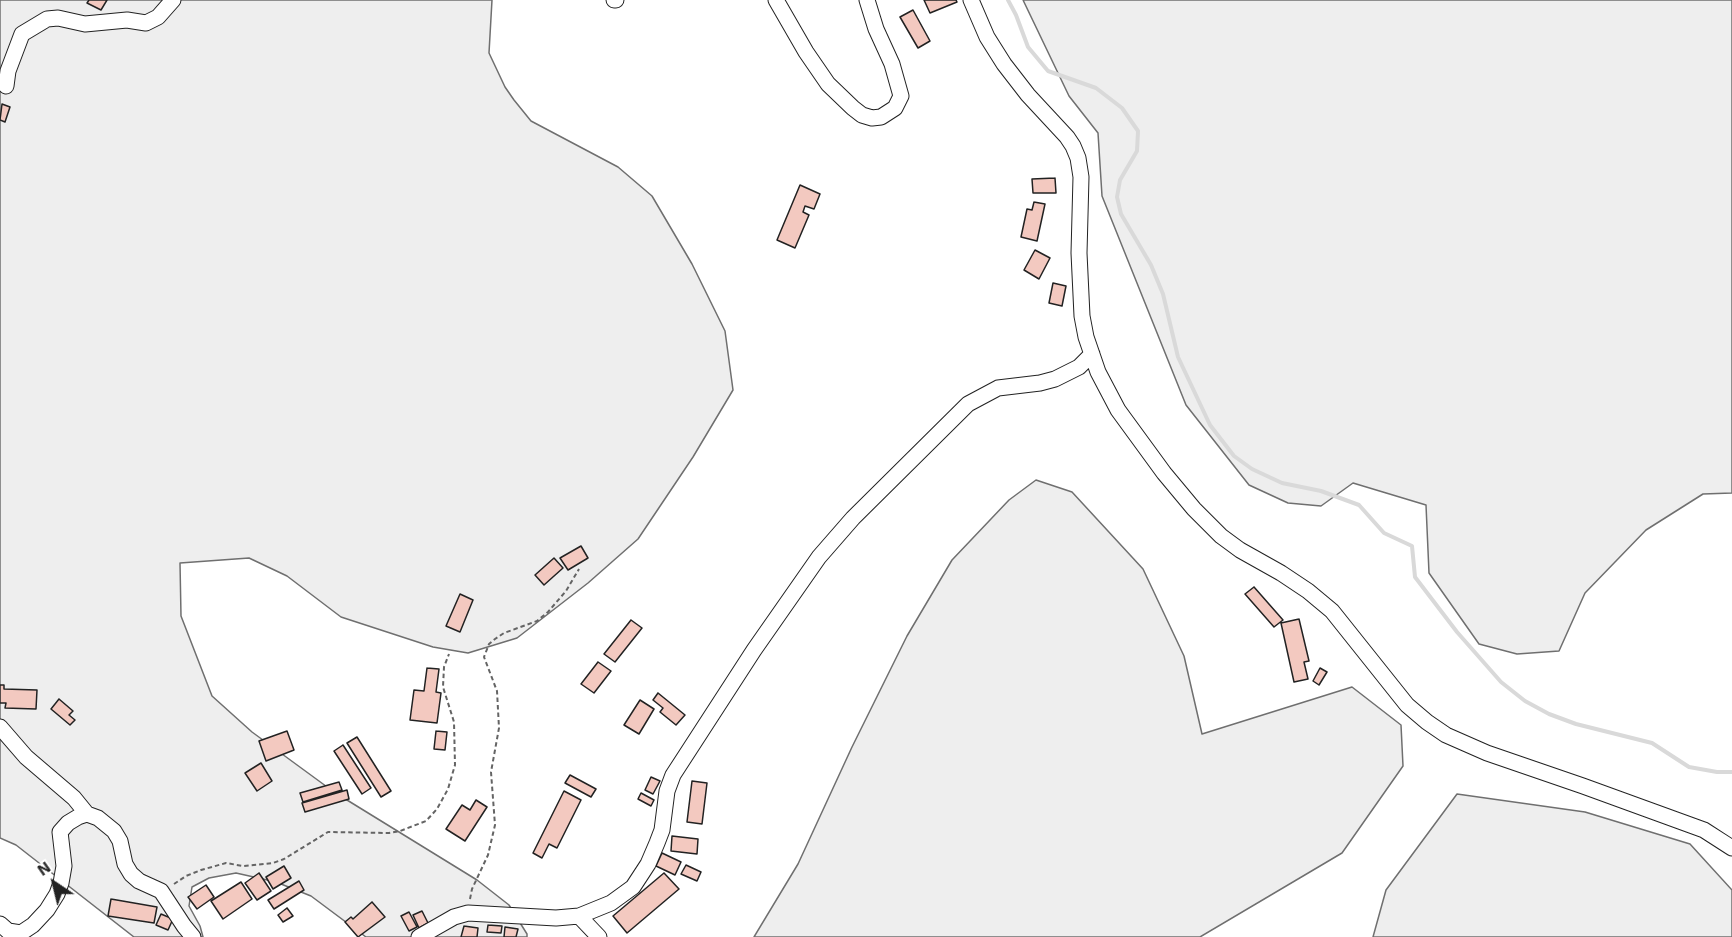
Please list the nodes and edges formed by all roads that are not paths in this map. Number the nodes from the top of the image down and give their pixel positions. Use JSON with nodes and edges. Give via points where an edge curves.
{"nodes":[{"id":1,"x":173,"y":0,"type":"edge"},
{"id":2,"x":776,"y":0,"type":"edge"},
{"id":3,"x":867,"y":0,"type":"edge"},
{"id":4,"x":971,"y":0,"type":"edge"},
{"id":5,"x":6,"y":86,"type":"dead end"},
{"id":6,"x":1092,"y":354,"type":"junction"},
{"id":7,"x":0,"y":727,"type":"edge"},
{"id":8,"x":87,"y":814,"type":"junction"},
{"id":9,"x":1725,"y":836,"type":"edge"},
{"id":10,"x":1732,"y":848,"type":"edge"},
{"id":11,"x":579,"y":915,"type":"junction"},
{"id":12,"x":0,"y":924,"type":"edge"},
{"id":13,"x":435,"y":933,"type":"edge"},
{"id":14,"x":193,"y":937,"type":"edge"},
{"id":15,"x":419,"y":937,"type":"edge"},
{"id":16,"x":599,"y":937,"type":"edge"}],
"edges":[{"from":1,"to":5,"type":"street","via":[[158,17],[146,23],[85,24],[47,19],[22,34]]},
{"from":2,"to":3,"type":"street","via":[[828,84],[853,108],[872,118],[895,108],[901,96]]},
{"from":4,"to":6,"type":"street","via":[[1004,64],[1067,137],[1078,158],[1081,296]]},
{"from":6,"to":9,"type":"street","via":[[1129,426],[1194,509],[1221,536],[1302,586],[1332,611],[1389,684],[1433,727],[1487,753]]},
{"from":6,"to":11,"type":"street","via":[[1079,367],[1055,379],[998,388],[968,404],[853,518],[819,557],[766,631],[673,775],[662,830],[639,879],[611,903]]},
{"from":7,"to":8,"type":"street"},
{"from":8,"to":12,"type":"street","via":[[68,822],[60,832],[64,866],[57,894],[47,910],[21,933],[8,931]]},
{"from":8,"to":14,"type":"street","via":[[114,831],[131,874],[161,891]]},
{"from":9,"to":10,"type":"street"},
{"from":11,"to":13,"type":"street","via":[[556,918],[468,914],[454,917]]},
{"from":11,"to":16,"type":"street"},
{"from":13,"to":15,"type":"street"}]}
